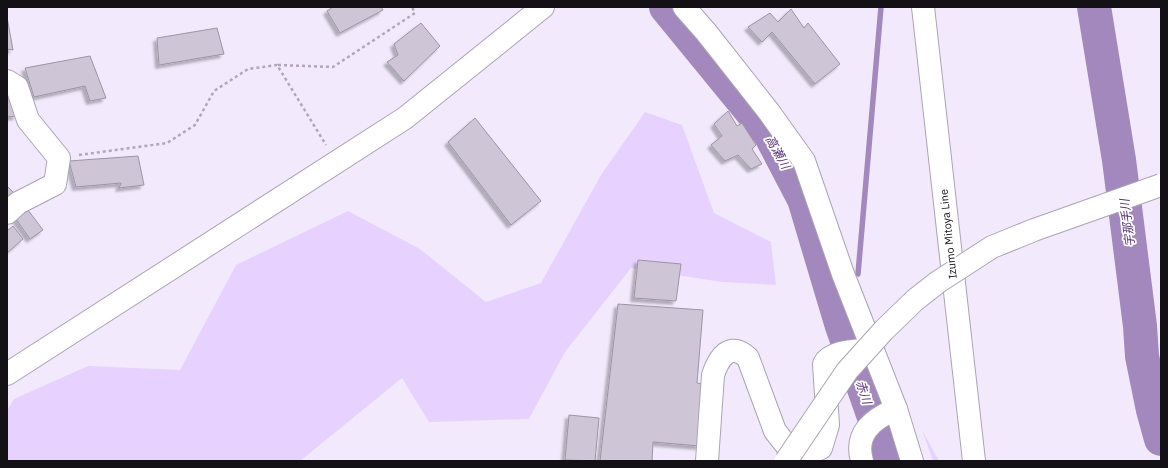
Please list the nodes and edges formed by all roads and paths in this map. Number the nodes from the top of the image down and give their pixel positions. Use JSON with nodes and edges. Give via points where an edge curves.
{"nodes":[{"id":1,"x":412,"y":7,"type":"edge"},
{"id":2,"x":543,"y":7,"type":"edge"},
{"id":3,"x":684,"y":7,"type":"edge"},
{"id":4,"x":923,"y":7,"type":"edge"},
{"id":5,"x":277,"y":65,"type":"junction"},
{"id":6,"x":7,"y":80,"type":"edge"},
{"id":7,"x":59,"y":158,"type":"junction"},
{"id":8,"x":337,"y":162,"type":"junction"},
{"id":9,"x":1161,"y":185,"type":"edge"},
{"id":10,"x":7,"y":214,"type":"edge"},
{"id":11,"x":866,"y":350,"type":"junction"},
{"id":12,"x":7,"y":374,"type":"edge"},
{"id":13,"x":892,"y":411,"type":"junction"},
{"id":14,"x":707,"y":461,"type":"edge"},
{"id":15,"x":786,"y":461,"type":"edge"},
{"id":16,"x":862,"y":461,"type":"edge"},
{"id":17,"x":912,"y":461,"type":"edge"},
{"id":18,"x":974,"y":461,"type":"edge"}],
"edges":[{"from":1,"to":5,"type":"path","via":[[415,13],[333,67]]},
{"from":2,"to":8,"type":"street","via":[[405,118]]},
{"from":3,"to":11,"type":"street","via":[[760,100],[804,161]]},
{"from":4,"to":18,"type":"street","name":"Izumo Mitoya Line"},
{"from":5,"to":7,"type":"path","via":[[248,70],[214,91],[195,125],[167,143]]},
{"from":5,"to":8,"type":"path"},
{"from":6,"to":7,"type":"street","via":[[17,88],[28,120]]},
{"from":7,"to":10,"type":"street","via":[[55,184],[18,203]]},
{"from":8,"to":12,"type":"street"},
{"from":9,"to":15,"type":"street","bridge":true,"via":[[992,247],[938,282],[884,330],[847,371]]},
{"from":11,"to":13,"type":"street"},
{"from":11,"to":14,"type":"street","via":[[833,355],[826,359],[824,364],[828,425],[821,448],[806,455],[790,450],[775,431],[748,358],[736,351],[723,355],[716,364],[713,375]]},
{"from":13,"to":16,"type":"street","via":[[864,430],[860,449]]},
{"from":13,"to":17,"type":"street"}]}
